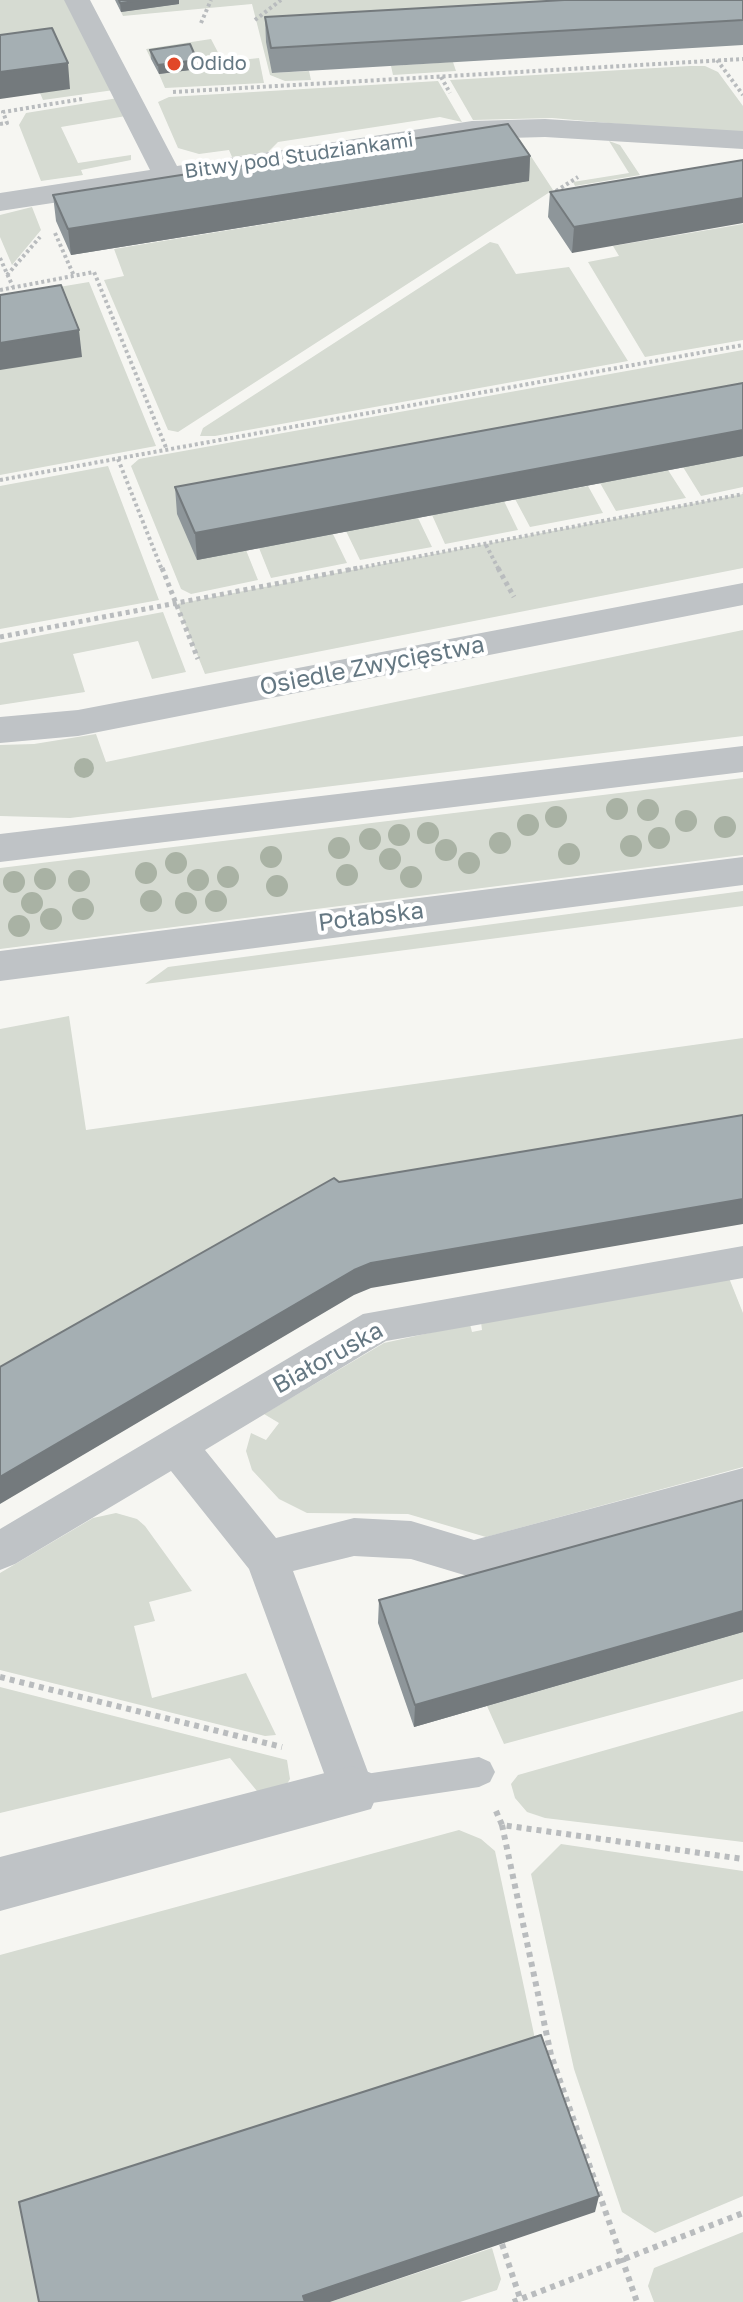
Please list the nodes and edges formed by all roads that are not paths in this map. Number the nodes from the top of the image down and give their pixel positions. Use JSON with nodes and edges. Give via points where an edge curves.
{"nodes":[{"id":1,"x":77,"y":0,"type":"edge"},
{"id":2,"x":743,"y":140,"type":"edge"},
{"id":3,"x":167,"y":175,"type":"junction"},
{"id":4,"x":0,"y":202,"type":"edge"},
{"id":5,"x":743,"y":594,"type":"edge"},
{"id":6,"x":0,"y":730,"type":"edge"},
{"id":7,"x":743,"y":759,"type":"edge"},
{"id":8,"x":0,"y":848,"type":"edge"},
{"id":9,"x":743,"y":871,"type":"edge"},
{"id":10,"x":0,"y":966,"type":"edge"},
{"id":11,"x":743,"y":1262,"type":"edge"},
{"id":12,"x":176,"y":1446,"type":"junction"},
{"id":13,"x":743,"y":1486,"type":"edge"},
{"id":14,"x":0,"y":1551,"type":"edge"},
{"id":15,"x":267,"y":1559,"type":"junction"},
{"id":16,"x":479,"y":1772,"type":"road end"},
{"id":17,"x":348,"y":1777,"type":"junction"},
{"id":18,"x":0,"y":1884,"type":"edge"}],
"edges":[{"from":1,"to":3,"type":"street"},
{"from":2,"to":3,"type":"street","name":"Bitwy pod Studziankami","via":[[545,128],[472,130]]},
{"from":3,"to":4,"type":"street","name":"Bitwy pod Studziankami"},
{"from":5,"to":6,"type":"street","name":"Osiedle Zwycięstwa","via":[[78,723]]},
{"from":7,"to":8,"type":"street"},
{"from":9,"to":10,"type":"street","name":"Połabska"},
{"from":11,"to":12,"type":"street","name":"Białoruska","via":[[377,1326]]},
{"from":12,"to":14,"type":"street","name":"Białoruska"},
{"from":12,"to":15,"type":"street"},
{"from":13,"to":15,"type":"street","via":[[474,1559],[411,1540],[354,1537]]},
{"from":15,"to":17,"type":"street"},
{"from":16,"to":17,"type":"lane"},
{"from":17,"to":18,"type":"street"}]}
